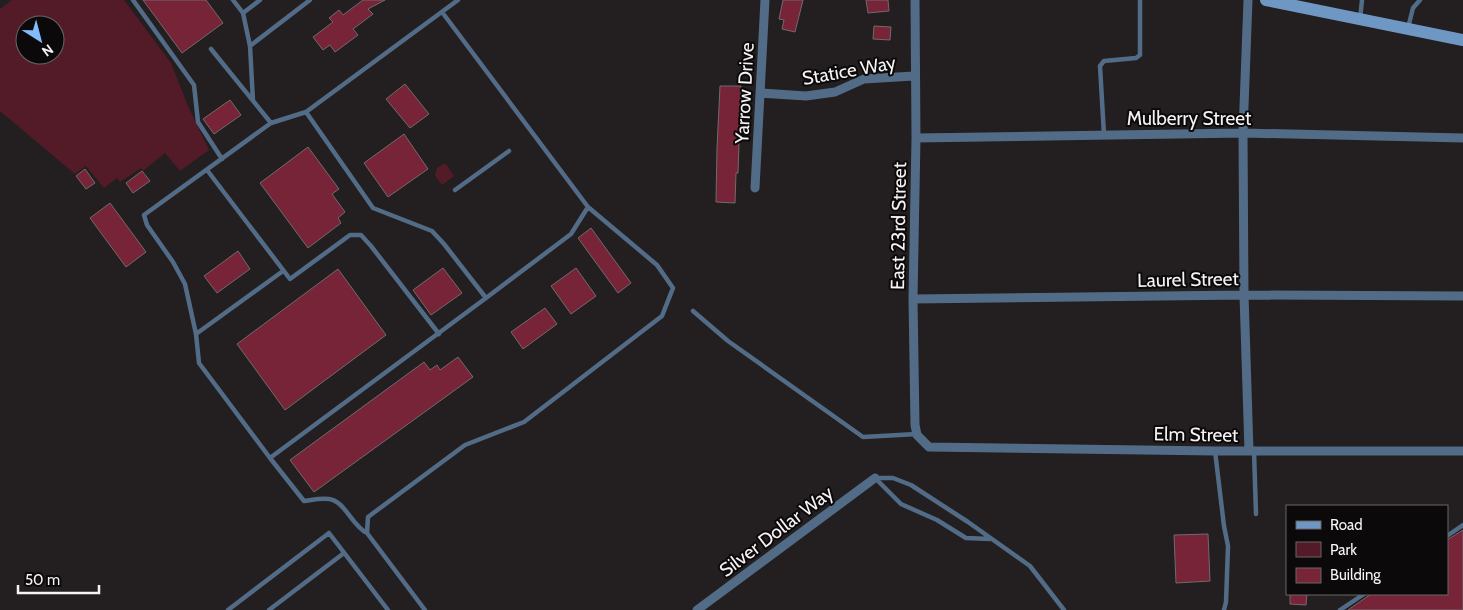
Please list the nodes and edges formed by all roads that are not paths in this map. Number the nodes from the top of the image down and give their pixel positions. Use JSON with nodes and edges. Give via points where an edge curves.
{"nodes":[{"id":1,"x":133,"y":0,"type":"edge"},
{"id":2,"x":233,"y":0,"type":"edge"},
{"id":3,"x":260,"y":0,"type":"edge"},
{"id":4,"x":310,"y":0,"type":"edge"},
{"id":5,"x":458,"y":0,"type":"edge"},
{"id":6,"x":765,"y":0,"type":"edge"},
{"id":7,"x":915,"y":0,"type":"edge"},
{"id":8,"x":1140,"y":0,"type":"edge"},
{"id":9,"x":1248,"y":0,"type":"edge"},
{"id":10,"x":1266,"y":0,"type":"edge"},
{"id":11,"x":1362,"y":0,"type":"edge"},
{"id":12,"x":1420,"y":0,"type":"edge"},
{"id":13,"x":442,"y":12,"type":"junction"},
{"id":14,"x":243,"y":13,"type":"junction"},
{"id":15,"x":1360,"y":19,"type":"junction"},
{"id":16,"x":1408,"y":29,"type":"junction"},
{"id":17,"x":1463,"y":40,"type":"edge"},
{"id":18,"x":250,"y":46,"type":"junction"},
{"id":19,"x":211,"y":49,"type":"dead end"},
{"id":20,"x":914,"y":76,"type":"junction"},
{"id":21,"x":760,"y":94,"type":"junction"},
{"id":22,"x":253,"y":101,"type":"junction"},
{"id":23,"x":306,"y":112,"type":"junction"},
{"id":24,"x":271,"y":123,"type":"junction"},
{"id":25,"x":1243,"y":133,"type":"junction"},
{"id":26,"x":1104,"y":135,"type":"junction"},
{"id":27,"x":916,"y":138,"type":"junction"},
{"id":28,"x":1463,"y":138,"type":"edge"},
{"id":29,"x":509,"y":151,"type":"dead end"},
{"id":30,"x":222,"y":159,"type":"junction"},
{"id":31,"x":207,"y":170,"type":"junction"},
{"id":32,"x":755,"y":188,"type":"dead end"},
{"id":33,"x":455,"y":190,"type":"dead end"},
{"id":34,"x":588,"y":207,"type":"junction"},
{"id":35,"x":283,"y":271,"type":"junction"},
{"id":36,"x":1244,"y":295,"type":"junction"},
{"id":37,"x":1463,"y":296,"type":"edge"},
{"id":38,"x":486,"y":298,"type":"junction"},
{"id":39,"x":913,"y":299,"type":"junction"},
{"id":40,"x":694,"y":311,"type":"dead end"},
{"id":41,"x":196,"y":334,"type":"junction"},
{"id":42,"x":438,"y":334,"type":"junction"},
{"id":43,"x":917,"y":434,"type":"junction"},
{"id":44,"x":1215,"y":451,"type":"junction"},
{"id":45,"x":1252,"y":451,"type":"junction"},
{"id":46,"x":1463,"y":451,"type":"edge"},
{"id":47,"x":270,"y":458,"type":"junction"},
{"id":48,"x":874,"y":478,"type":"junction"},
{"id":49,"x":1256,"y":514,"type":"dead end"},
{"id":50,"x":1463,"y":525,"type":"edge"},
{"id":51,"x":367,"y":533,"type":"junction"},
{"id":52,"x":1448,"y":535,"type":"edge"},
{"id":53,"x":990,"y":539,"type":"junction"},
{"id":54,"x":344,"y":553,"type":"junction"},
{"id":55,"x":1362,"y":595,"type":"edge"},
{"id":56,"x":228,"y":610,"type":"edge"},
{"id":57,"x":269,"y":610,"type":"edge"},
{"id":58,"x":388,"y":610,"type":"edge"},
{"id":59,"x":425,"y":610,"type":"edge"},
{"id":60,"x":696,"y":610,"type":"edge"},
{"id":61,"x":1064,"y":610,"type":"edge"},
{"id":62,"x":1224,"y":610,"type":"edge"},
{"id":63,"x":1340,"y":610,"type":"edge"}],
"edges":[{"from":1,"to":30,"type":"lane","via":[[194,85],[198,122]]},
{"from":2,"to":14,"type":"lane"},
{"from":3,"to":14,"type":"lane"},
{"from":4,"to":18,"type":"lane"},
{"from":5,"to":13,"type":"lane"},
{"from":6,"to":21,"type":"street","name":"Yarrow Drive"},
{"from":7,"to":20,"type":"street","name":"East 23rd Street"},
{"from":8,"to":26,"type":"lane","via":[[1140,55],[1104,61],[1100,66]]},
{"from":9,"to":25,"type":"street"},
{"from":10,"to":15,"type":"street"},
{"from":11,"to":15,"type":"lane"},
{"from":12,"to":16,"type":"lane","via":[[1413,8]]},
{"from":13,"to":23,"type":"lane"},
{"from":13,"to":34,"type":"lane"},
{"from":14,"to":18,"type":"lane"},
{"from":15,"to":16,"type":"street"},
{"from":16,"to":17,"type":"street"},
{"from":18,"to":22,"type":"lane"},
{"from":19,"to":22,"type":"lane"},
{"from":20,"to":21,"type":"street","name":"Statice Way","via":[[864,79],[835,92],[806,96]]},
{"from":20,"to":27,"type":"street","name":"East 23rd Street"},
{"from":21,"to":32,"type":"street","name":"Yarrow Drive"},
{"from":22,"to":24,"type":"lane"},
{"from":23,"to":24,"type":"lane"},
{"from":23,"to":38,"type":"lane","via":[[373,208],[432,231]]},
{"from":24,"to":30,"type":"lane"},
{"from":25,"to":26,"type":"street","name":"Mulberry Street"},
{"from":25,"to":28,"type":"street","name":"Mulberry Street"},
{"from":25,"to":36,"type":"street"},
{"from":26,"to":27,"type":"street","name":"Mulberry Street"},
{"from":27,"to":39,"type":"street","name":"East 23rd Street"},
{"from":29,"to":33,"type":"lane"},
{"from":30,"to":31,"type":"lane"},
{"from":31,"to":35,"type":"lane"},
{"from":31,"to":41,"type":"lane","via":[[144,215],[147,225],[185,284]]},
{"from":34,"to":38,"type":"lane","via":[[571,234]]},
{"from":34,"to":51,"type":"lane","via":[[657,265],[673,288],[662,316],[524,422],[465,445],[375,511],[368,517]]},
{"from":35,"to":41,"type":"lane"},
{"from":35,"to":42,"type":"lane","via":[[290,279],[350,235],[361,235]]},
{"from":36,"to":37,"type":"street","name":"Laurel Street"},
{"from":36,"to":39,"type":"street","name":"Laurel Street"},
{"from":36,"to":45,"type":"street"},
{"from":38,"to":42,"type":"lane"},
{"from":39,"to":43,"type":"street","name":"East 23rd Street"},
{"from":40,"to":43,"type":"lane","via":[[728,341],[863,437]]},
{"from":41,"to":47,"type":"lane","via":[[199,363]]},
{"from":42,"to":47,"type":"lane"},
{"from":43,"to":44,"type":"street","name":"Elm Street","via":[[929,447]]},
{"from":44,"to":45,"type":"street","name":"Elm Street"},
{"from":44,"to":62,"type":"lane","via":[[1228,546]]},
{"from":45,"to":46,"type":"street","name":"Elm Street"},
{"from":45,"to":49,"type":"lane"},
{"from":47,"to":51,"type":"lane","via":[[304,501],[330,499],[339,502],[359,529]]},
{"from":48,"to":53,"type":"lane","via":[[893,478],[911,485]]},
{"from":48,"to":53,"type":"lane","via":[[901,504],[937,520],[966,538]]},
{"from":48,"to":60,"type":"street","name":"Silver Dollar Way"},
{"from":50,"to":52,"type":"lane"},
{"from":51,"to":59,"type":"lane"},
{"from":53,"to":61,"type":"lane","via":[[1030,566]]},
{"from":54,"to":56,"type":"lane","via":[[329,533]]},
{"from":54,"to":57,"type":"lane"},
{"from":54,"to":58,"type":"lane"},
{"from":55,"to":63,"type":"lane"}]}
